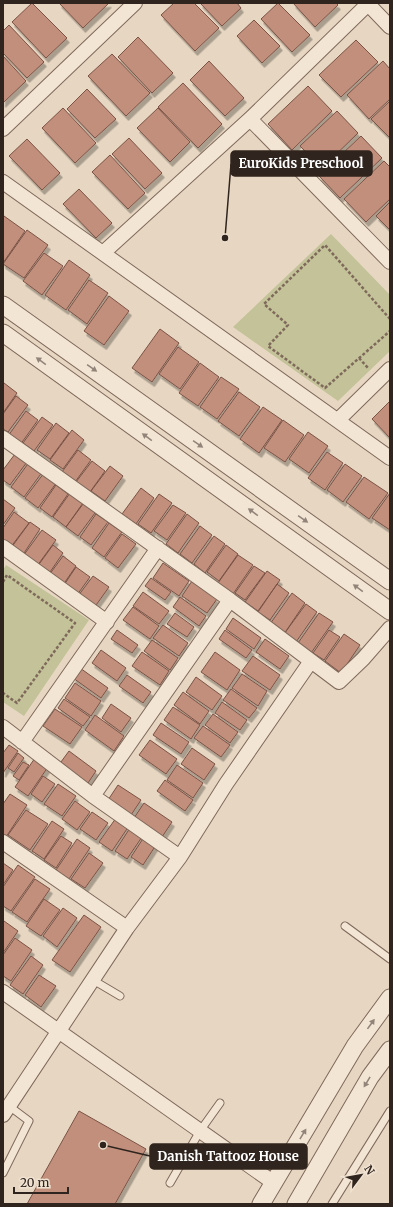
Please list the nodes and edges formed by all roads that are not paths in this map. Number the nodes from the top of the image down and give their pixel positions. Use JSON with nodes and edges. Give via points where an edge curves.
{"nodes":[{"id":1,"x":135,"y":3,"type":"edge"},
{"id":2,"x":368,"y":4,"type":"edge"},
{"id":3,"x":390,"y":27,"type":"edge"},
{"id":4,"x":250,"y":119,"type":"junction"},
{"id":5,"x":3,"y":129,"type":"edge"},
{"id":6,"x":3,"y":182,"type":"edge"},
{"id":7,"x":103,"y":253,"type":"junction"},
{"id":8,"x":390,"y":262,"type":"edge"},
{"id":9,"x":3,"y":305,"type":"edge"},
{"id":10,"x":3,"y":333,"type":"edge"},
{"id":11,"x":390,"y":369,"type":"edge"},
{"id":12,"x":338,"y":420,"type":"junction"},
{"id":13,"x":3,"y":438,"type":"edge"},
{"id":14,"x":390,"y":458,"type":"edge"},
{"id":15,"x":3,"y":547,"type":"edge"},
{"id":16,"x":158,"y":548,"type":"junction"},
{"id":17,"x":388,"y":575,"type":"edge"},
{"id":18,"x":230,"y":600,"type":"junction"},
{"id":19,"x":390,"y":611,"type":"edge"},
{"id":20,"x":107,"y":622,"type":"junction"},
{"id":21,"x":390,"y":628,"type":"edge"},
{"id":22,"x":311,"y":662,"type":"junction"},
{"id":23,"x":3,"y":727,"type":"edge"},
{"id":24,"x":22,"y":742,"type":"junction"},
{"id":25,"x":93,"y":796,"type":"junction"},
{"id":26,"x":3,"y":842,"type":"edge"},
{"id":27,"x":180,"y":857,"type":"junction"},
{"id":28,"x":345,"y":926,"type":"dead end"},
{"id":29,"x":127,"y":928,"type":"junction"},
{"id":30,"x":390,"y":959,"type":"edge"},
{"id":31,"x":93,"y":980,"type":"junction"},
{"id":32,"x":3,"y":992,"type":"edge"},
{"id":33,"x":120,"y":996,"type":"dead end"},
{"id":34,"x":390,"y":998,"type":"edge"},
{"id":35,"x":59,"y":1032,"type":"junction"},
{"id":36,"x":390,"y":1050,"type":"edge"},
{"id":37,"x":220,"y":1103,"type":"dead end"},
{"id":38,"x":6,"y":1110,"type":"edge"},
{"id":39,"x":390,"y":1111,"type":"edge"},
{"id":40,"x":200,"y":1131,"type":"junction"},
{"id":41,"x":3,"y":1172,"type":"edge"},
{"id":42,"x":170,"y":1183,"type":"dead end"},
{"id":43,"x":274,"y":1183,"type":"junction"},
{"id":44,"x":262,"y":1204,"type":"edge"},
{"id":45,"x":296,"y":1204,"type":"edge"},
{"id":46,"x":332,"y":1204,"type":"edge"}],
"edges":[{"from":1,"to":5,"type":"street"},
{"from":2,"to":3,"type":"street"},
{"from":2,"to":4,"type":"street"},
{"from":4,"to":7,"type":"street"},
{"from":4,"to":8,"type":"street"},
{"from":6,"to":7,"type":"street"},
{"from":7,"to":12,"type":"street"},
{"from":9,"to":17,"type":"street","one_way":true},
{"from":19,"to":10,"type":"street","one_way":true},
{"from":11,"to":12,"type":"street"},
{"from":12,"to":14,"type":"street"},
{"from":13,"to":16,"type":"street"},
{"from":15,"to":20,"type":"street"},
{"from":16,"to":18,"type":"street"},
{"from":16,"to":20,"type":"street"},
{"from":18,"to":22,"type":"street"},
{"from":18,"to":25,"type":"street"},
{"from":20,"to":24,"type":"street"},
{"from":21,"to":22,"type":"street","via":[[339,682]]},
{"from":22,"to":27,"type":"street","via":[[226,784]]},
{"from":23,"to":24,"type":"street"},
{"from":24,"to":25,"type":"street"},
{"from":25,"to":27,"type":"street"},
{"from":26,"to":29,"type":"street"},
{"from":27,"to":29,"type":"street"},
{"from":28,"to":30,"type":"lane"},
{"from":29,"to":31,"type":"street"},
{"from":31,"to":33,"type":"lane"},
{"from":31,"to":35,"type":"street"},
{"from":32,"to":35,"type":"street"},
{"from":43,"to":34,"type":"street","one_way":true,"via":[[355,1046]]},
{"from":35,"to":38,"type":"street"},
{"from":35,"to":40,"type":"street"},
{"from":36,"to":45,"type":"street","one_way":true,"via":[[370,1077]]},
{"from":37,"to":40,"type":"lane"},
{"from":38,"to":41,"type":"lane","via":[[29,1121]]},
{"from":39,"to":46,"type":"lane"},
{"from":40,"to":42,"type":"lane"},
{"from":40,"to":43,"type":"street"},
{"from":43,"to":44,"type":"street"}]}
